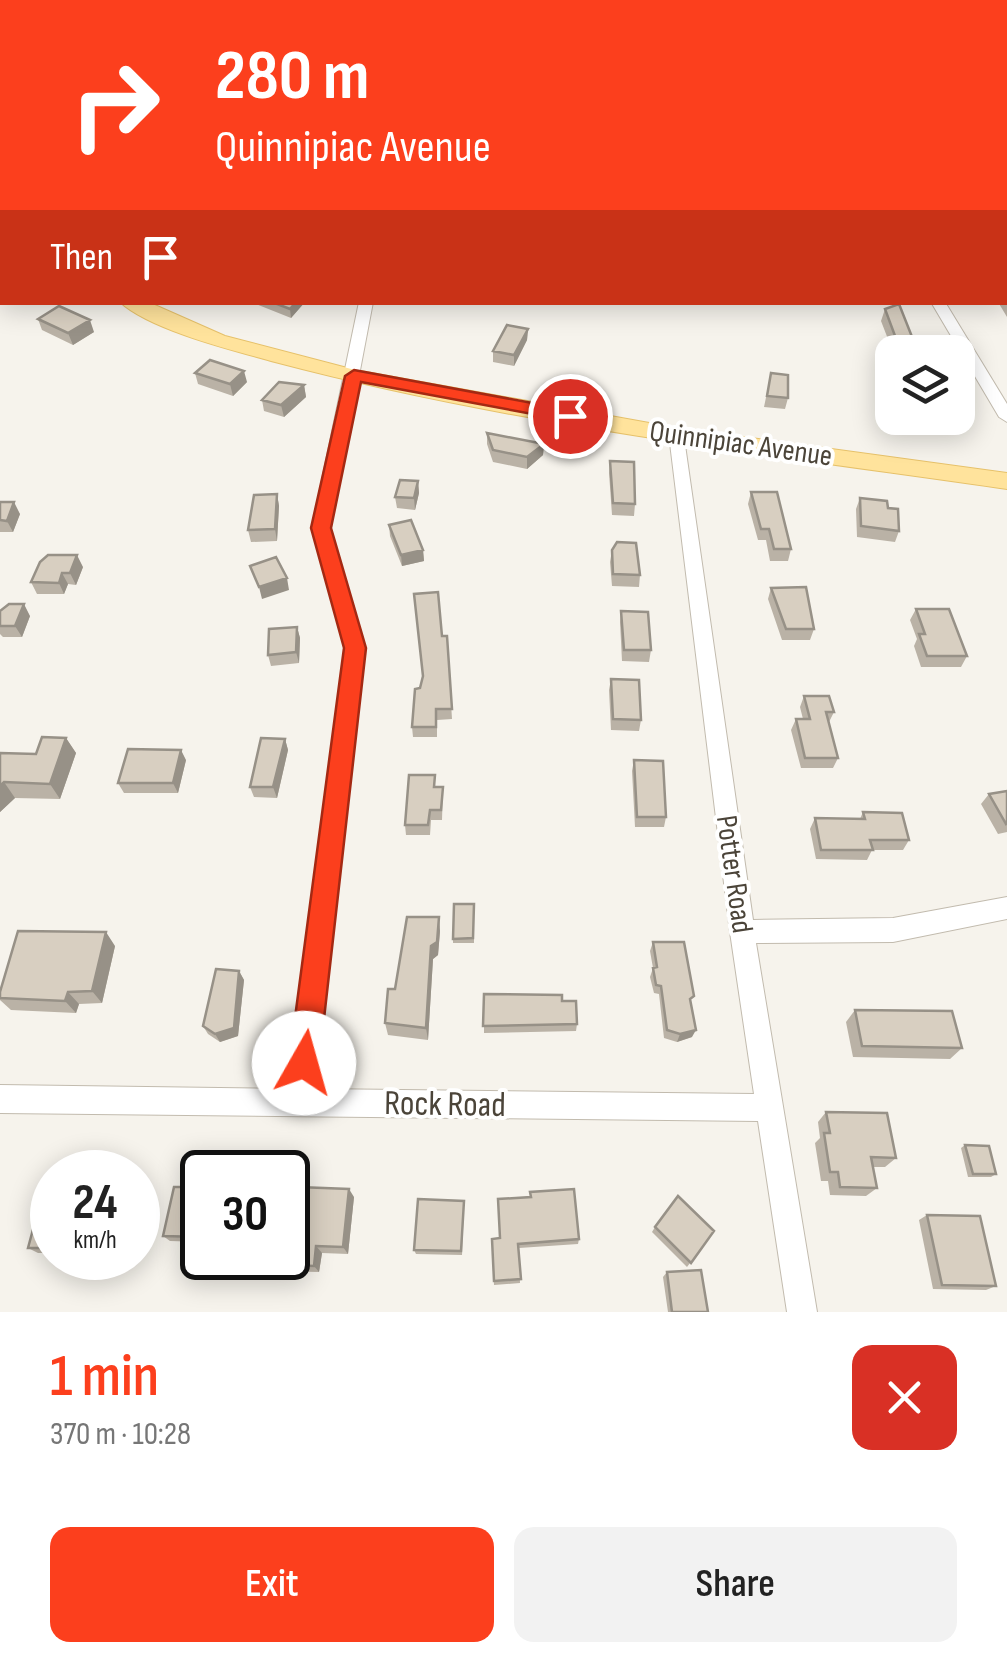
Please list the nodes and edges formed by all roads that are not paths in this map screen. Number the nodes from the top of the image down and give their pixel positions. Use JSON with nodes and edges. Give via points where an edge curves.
{"nodes":[{"id":1,"x":137,"y":305,"type":"edge"},
{"id":2,"x":366,"y":305,"type":"edge"},
{"id":3,"x":940,"y":305,"type":"edge"},
{"id":4,"x":354,"y":376,"type":"junction"},
{"id":5,"x":1007,"y":417,"type":"edge"},
{"id":6,"x":678,"y":436,"type":"junction"},
{"id":7,"x":1007,"y":481,"type":"edge"},
{"id":8,"x":1007,"y":908,"type":"edge"},
{"id":9,"x":742,"y":932,"type":"junction"},
{"id":10,"x":0,"y":1099,"type":"edge"},
{"id":11,"x":300,"y":1101,"type":"junction"},
{"id":12,"x":771,"y":1108,"type":"junction"},
{"id":13,"x":802,"y":1312,"type":"edge"}],
"edges":[{"from":1,"to":4,"type":"main road","name":"Quinnipiac Avenue","via":[[218,340]]},
{"from":2,"to":4,"type":"street"},
{"from":3,"to":5,"type":"street"},
{"from":4,"to":6,"type":"main road","name":"Quinnipiac Avenue"},
{"from":4,"to":11,"type":"street","via":[[321,528],[355,648]]},
{"from":6,"to":7,"type":"main road","name":"Quinnipiac Avenue"},
{"from":6,"to":9,"type":"street","name":"Potter Road"},
{"from":8,"to":9,"type":"street","via":[[893,930]]},
{"from":9,"to":12,"type":"street","name":"Potter Road"},
{"from":10,"to":11,"type":"street","name":"Rock Road"},
{"from":11,"to":12,"type":"street","name":"Rock Road"},
{"from":12,"to":13,"type":"street","name":"Potter Road"}]}
